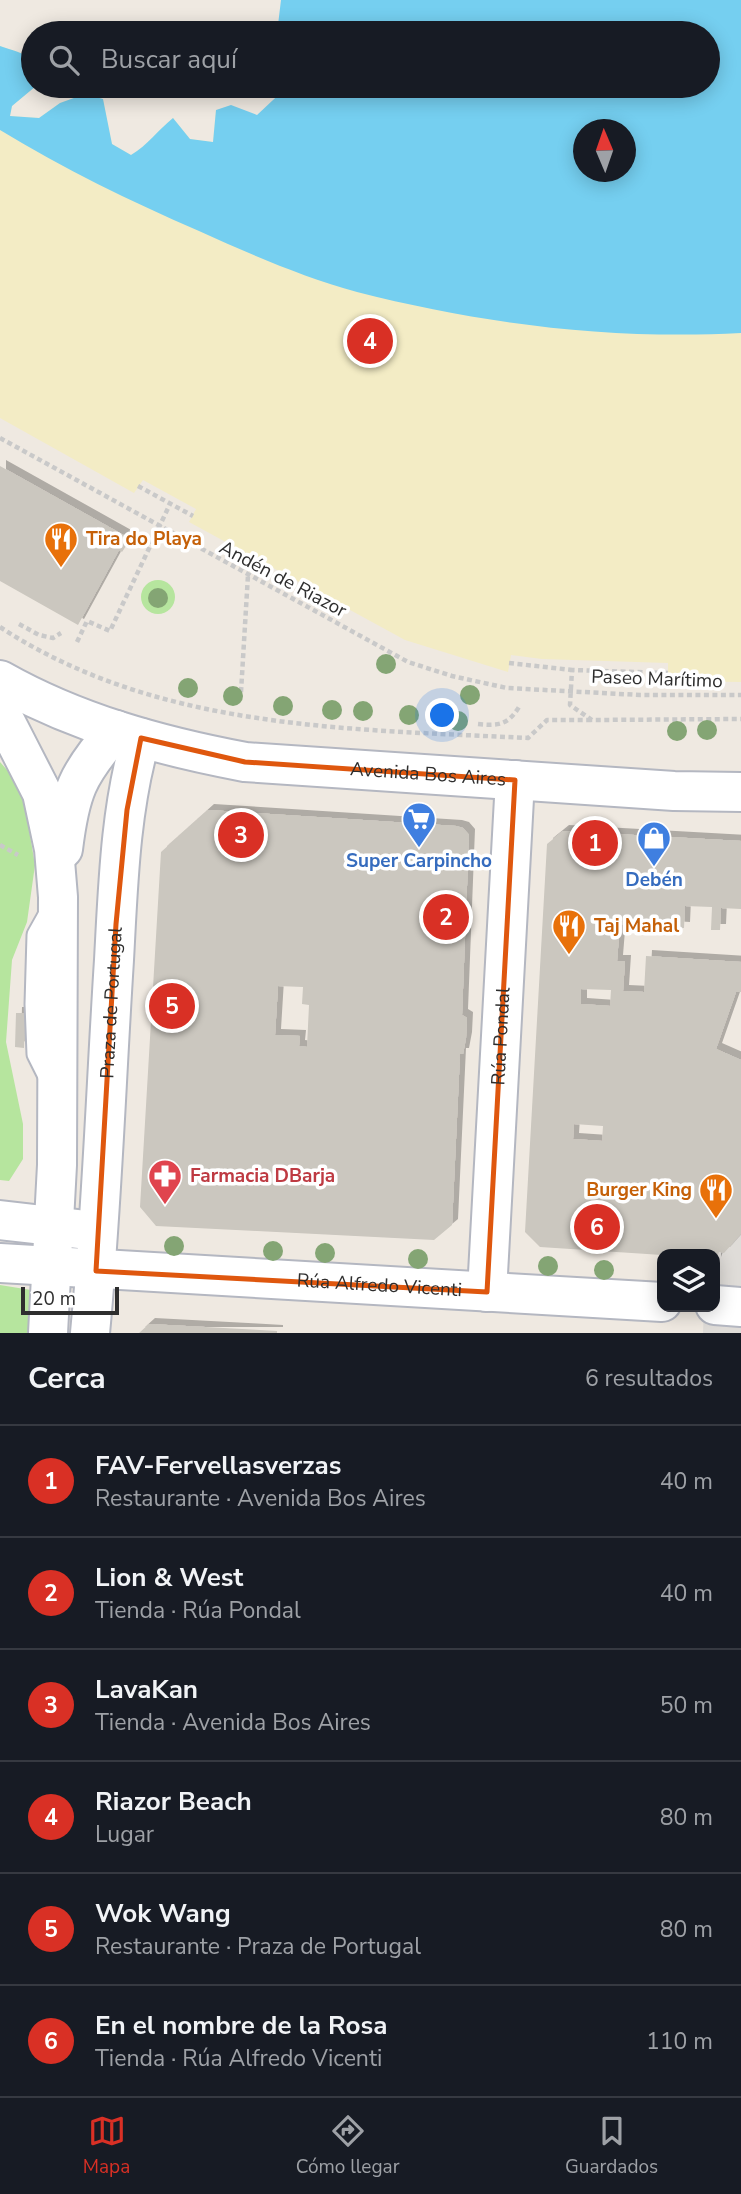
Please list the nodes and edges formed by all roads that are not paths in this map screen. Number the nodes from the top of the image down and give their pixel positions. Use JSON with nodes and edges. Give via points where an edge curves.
{"nodes":[{"id":1,"x":0,"y":680,"type":"edge"},
{"id":2,"x":0,"y":711,"type":"edge"},
{"id":3,"x":128,"y":734,"type":"junction"},
{"id":4,"x":515,"y":780,"type":"junction"},
{"id":5,"x":734,"y":790,"type":"edge"},
{"id":6,"x":58,"y":897,"type":"junction"},
{"id":7,"x":0,"y":1220,"type":"edge"},
{"id":8,"x":54,"y":1227,"type":"junction"},
{"id":9,"x":99,"y":1230,"type":"junction"},
{"id":10,"x":0,"y":1263,"type":"edge"},
{"id":11,"x":52,"y":1267,"type":"junction"},
{"id":12,"x":96,"y":1271,"type":"junction"},
{"id":13,"x":487,"y":1292,"type":"junction"},
{"id":14,"x":657,"y":1303,"type":"edge"},
{"id":15,"x":720,"y":1305,"type":"edge"},
{"id":16,"x":741,"y":1307,"type":"edge"},
{"id":17,"x":48,"y":1333,"type":"edge"},
{"id":18,"x":90,"y":1333,"type":"edge"}],
"edges":[{"from":1,"to":3,"type":"street","name":"Avenida Bos Aires","via":[[57,708]]},
{"from":2,"to":6,"type":"street","via":[[42,793]]},
{"from":3,"to":4,"type":"street","name":"Avenida Bos Aires","via":[[245,762]]},
{"from":3,"to":6,"type":"street","via":[[91,759],[69,803]]},
{"from":3,"to":9,"type":"street","name":"Praza de Portugal","via":[[133,765],[116,924]]},
{"from":4,"to":5,"type":"street","name":"Avenida Bos Aires","via":[[674,791]]},
{"from":4,"to":13,"type":"street","name":"Rúa Pondal"},
{"from":6,"to":8,"type":"street"},
{"from":7,"to":8,"type":"street"},
{"from":8,"to":9,"type":"street"},
{"from":8,"to":11,"type":"street"},
{"from":9,"to":12,"type":"street","name":"Praza de Portugal"},
{"from":10,"to":11,"type":"street","name":"Rúa Alfredo Vicenti"},
{"from":11,"to":12,"type":"street","name":"Rúa Alfredo Vicenti"},
{"from":11,"to":17,"type":"street"},
{"from":12,"to":13,"type":"street","name":"Rúa Alfredo Vicenti"},
{"from":12,"to":18,"type":"street","name":"Praza de Portugal"},
{"from":13,"to":14,"type":"street","name":"Rúa Alfredo Vicenti"},
{"from":15,"to":16,"type":"street"}]}
